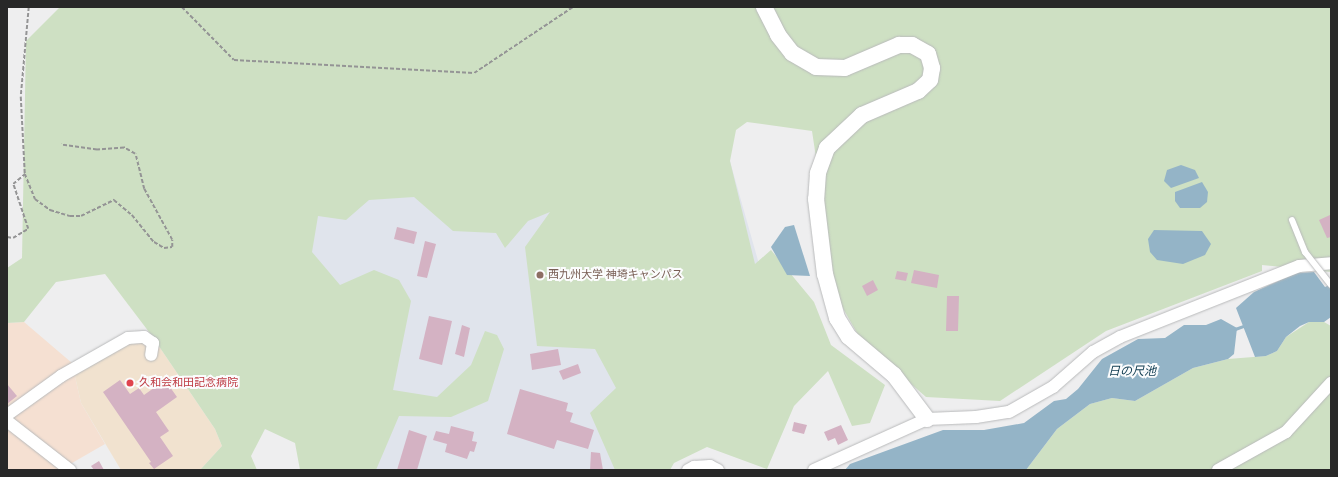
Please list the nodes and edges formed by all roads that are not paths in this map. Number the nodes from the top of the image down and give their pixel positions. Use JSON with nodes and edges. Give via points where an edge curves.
{"nodes":[{"id":1,"x":764,"y":7,"type":"edge"},
{"id":2,"x":1292,"y":220,"type":"dead end"},
{"id":3,"x":1331,"y":263,"type":"edge"},
{"id":4,"x":1331,"y":285,"type":"edge"},
{"id":5,"x":151,"y":355,"type":"dead end"},
{"id":6,"x":1331,"y":383,"type":"edge"},
{"id":7,"x":7,"y":415,"type":"edge"},
{"id":8,"x":927,"y":419,"type":"junction"},
{"id":9,"x":7,"y":421,"type":"edge"},
{"id":10,"x":70,"y":470,"type":"edge"},
{"id":11,"x":688,"y":470,"type":"edge"},
{"id":12,"x":718,"y":470,"type":"edge"},
{"id":13,"x":814,"y":470,"type":"edge"},
{"id":14,"x":1218,"y":470,"type":"edge"}],
"edges":[{"from":1,"to":8,"type":"street","via":[[778,34],[792,53],[816,67],[845,68],[899,45],[912,45],[928,54],[932,68],[930,80],[918,91],[862,115],[827,148],[818,173],[816,199],[825,274],[837,318],[849,337],[894,375]]},
{"from":2,"to":4,"type":"lane","bridge":true,"via":[[1305,252]]},
{"from":3,"to":8,"type":"street","via":[[1299,266],[1120,336],[1093,352],[1053,387],[1009,412],[976,418]]},
{"from":5,"to":7,"type":"street","via":[[153,343],[144,337],[128,338],[61,376]]},
{"from":6,"to":14,"type":"street","via":[[1286,432]]},
{"from":8,"to":13,"type":"street"},
{"from":9,"to":10,"type":"street"},
{"from":11,"to":12,"type":"street","via":[[710,466]]}]}
